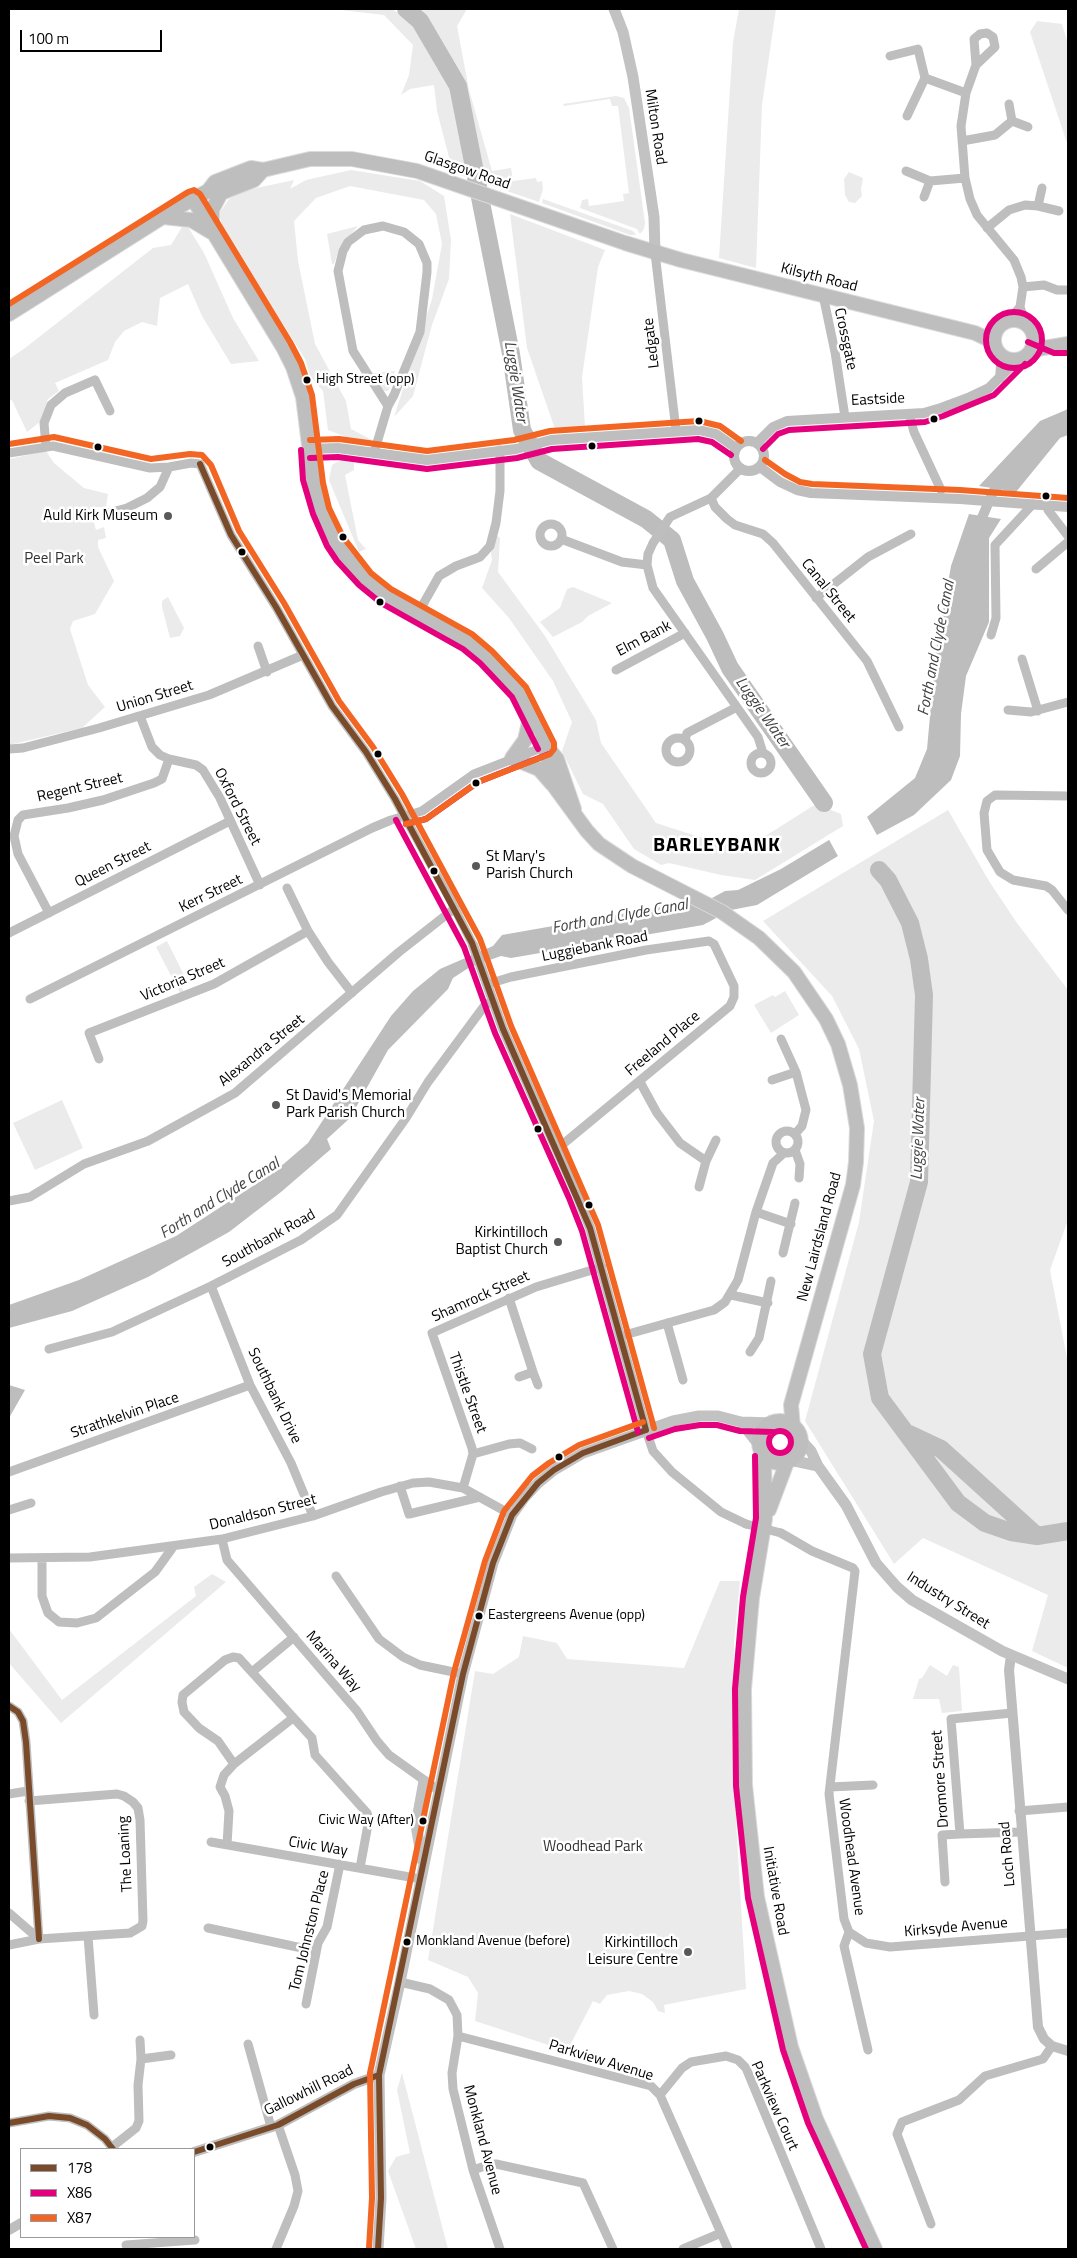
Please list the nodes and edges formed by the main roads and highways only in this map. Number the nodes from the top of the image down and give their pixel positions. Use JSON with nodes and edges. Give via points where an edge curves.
{"nodes":[{"id":1,"x":614,"y":9,"type":"edge"},
{"id":2,"x":214,"y":192,"type":"junction"},
{"id":3,"x":193,"y":200,"type":"junction"},
{"id":4,"x":163,"y":217,"type":"junction"},
{"id":5,"x":212,"y":233,"type":"junction"},
{"id":6,"x":656,"y":252,"type":"junction"},
{"id":7,"x":9,"y":314,"type":"edge"},
{"id":8,"x":1029,"y":329,"type":"junction"},
{"id":9,"x":996,"y":336,"type":"junction"},
{"id":10,"x":1062,"y":344,"type":"edge"},
{"id":11,"x":1030,"y":350,"type":"junction"},
{"id":12,"x":531,"y":713,"type":"junction"},
{"id":13,"x":546,"y":746,"type":"junction"},
{"id":14,"x":554,"y":786,"type":"junction"},
{"id":15,"x":575,"y":815,"type":"junction"},
{"id":16,"x":792,"y":1405,"type":"junction"},
{"id":17,"x":741,"y":1422,"type":"junction"},
{"id":18,"x":775,"y":1422,"type":"junction"},
{"id":19,"x":796,"y":1433,"type":"junction"},
{"id":20,"x":762,"y":1451,"type":"junction"},
{"id":21,"x":788,"y":1461,"type":"junction"},
{"id":22,"x":818,"y":1466,"type":"junction"},
{"id":23,"x":765,"y":1519,"type":"junction"},
{"id":24,"x":1068,"y":1679,"type":"edge"},
{"id":25,"x":424,"y":1781,"type":"road end"},
{"id":26,"x":423,"y":1867,"type":"junction"},
{"id":27,"x":378,"y":2249,"type":"edge"},
{"id":28,"x":875,"y":2249,"type":"edge"}],
"edges":[{"from":1,"to":6,"type":"main road","name":"Milton Road","via":[[633,77]]},
{"from":2,"to":3,"type":"main road","name":"Glasgow Road"},
{"from":2,"to":5,"type":"main road"},
{"from":2,"to":6,"type":"main road","name":"Glasgow Road","via":[[215,182],[251,168],[263,170],[310,160],[352,159],[417,171]]},
{"from":3,"to":4,"type":"main road","name":"Glasgow Road"},
{"from":3,"to":5,"type":"main road"},
{"from":4,"to":5,"type":"main road","via":[[191,220]]},
{"from":4,"to":7,"type":"main road","name":"Glasgow Road"},
{"from":5,"to":12,"type":"main road","via":[[293,368],[303,397],[315,491],[335,542],[364,579],[386,596],[468,642],[486,657],[519,692]]},
{"from":6,"to":9,"type":"main road","name":"Kilsyth Road"},
{"from":8,"to":9,"type":"main road","via":[[1009,320]]},
{"from":8,"to":10,"type":"main road"},
{"from":8,"to":11,"type":"main road"},
{"from":9,"to":11,"type":"main road","via":[[1002,355],[1010,359],[1019,358]]},
{"from":10,"to":11,"type":"main road"},
{"from":12,"to":13,"type":"main road"},
{"from":12,"to":14,"type":"main road","via":[[525,740],[512,758],[543,772]]},
{"from":13,"to":14,"type":"main road","name":"New Lairdsland Road"},
{"from":13,"to":15,"type":"main road","name":"New Lairdsland Road","via":[[557,759]]},
{"from":14,"to":15,"type":"main road","name":"New Lairdsland Road"},
{"from":15,"to":16,"type":"main road","name":"New Lairdsland Road","via":[[605,849],[744,927],[784,961],[818,1005],[842,1057],[856,1117],[856,1162]]},
{"from":16,"to":18,"type":"main road","name":"New Lairdsland Road"},
{"from":16,"to":19,"type":"main road","name":"New Lairdsland Road"},
{"from":17,"to":18,"type":"main road"},
{"from":17,"to":20,"type":"main road"},
{"from":17,"to":26,"type":"main road","via":[[718,1416],[673,1420],[583,1453],[538,1482],[524,1498],[512,1515],[493,1563],[463,1674]]},
{"from":18,"to":19,"type":"main road","via":[[784,1422]]},
{"from":18,"to":20,"type":"main road","via":[[762,1431]]},
{"from":19,"to":21,"type":"main road","via":[[798,1451]]},
{"from":19,"to":22,"type":"main road","name":"Industry Street"},
{"from":20,"to":21,"type":"main road","via":[[772,1462]]},
{"from":20,"to":23,"type":"main road"},
{"from":21,"to":22,"type":"main road"},
{"from":21,"to":23,"type":"main road"},
{"from":22,"to":24,"type":"main road","name":"Industry Street","via":[[846,1506],[876,1563],[888,1579],[912,1600],[1011,1656]]},
{"from":23,"to":28,"type":"main road","name":"Initiative Road","via":[[752,1598],[744,1689],[745,1785],[757,1897],[800,2074],[834,2163]]},
{"from":25,"to":26,"type":"main road","via":[[416,1824]]},
{"from":26,"to":27,"type":"main road","via":[[379,2075],[381,2198]]}]}
